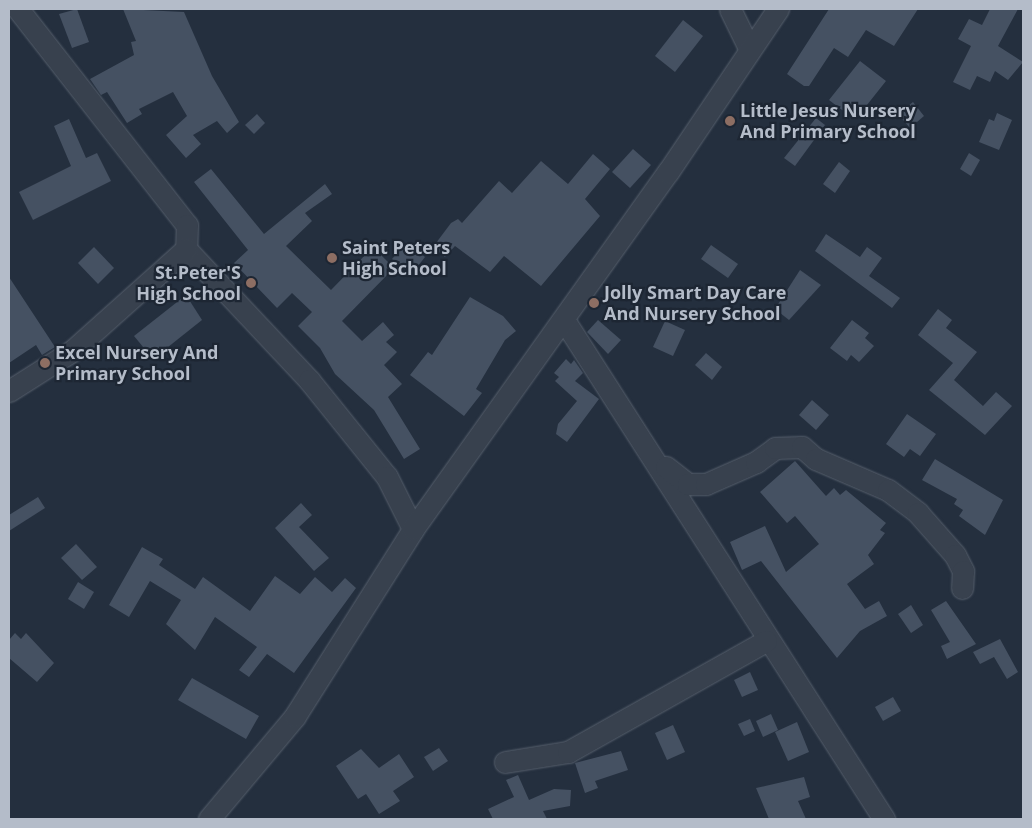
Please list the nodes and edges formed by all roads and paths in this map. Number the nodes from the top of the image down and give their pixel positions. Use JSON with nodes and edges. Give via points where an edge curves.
{"nodes":[{"id":1,"x":18,"y":9,"type":"edge"},
{"id":2,"x":730,"y":9,"type":"edge"},
{"id":3,"x":778,"y":9,"type":"edge"},
{"id":4,"x":749,"y":48,"type":"junction"},
{"id":5,"x":186,"y":249,"type":"junction"},
{"id":6,"x":564,"y":320,"type":"junction"},
{"id":7,"x":9,"y":391,"type":"edge"},
{"id":8,"x":657,"y":461,"type":"junction"},
{"id":9,"x":413,"y":530,"type":"junction"},
{"id":10,"x":962,"y":588,"type":"dead end"},
{"id":11,"x":766,"y":641,"type":"junction"},
{"id":12,"x":505,"y":762,"type":"dead end"},
{"id":13,"x":209,"y":819,"type":"edge"},
{"id":14,"x":884,"y":819,"type":"edge"}],
"edges":[{"from":1,"to":5,"type":"street","via":[[188,226]]},
{"from":2,"to":4,"type":"street"},
{"from":3,"to":4,"type":"street"},
{"from":4,"to":6,"type":"street"},
{"from":5,"to":7,"type":"street","via":[[72,351]]},
{"from":5,"to":9,"type":"street","via":[[309,380],[387,477]]},
{"from":6,"to":8,"type":"street"},
{"from":6,"to":9,"type":"street"},
{"from":8,"to":10,"type":"street","via":[[688,484],[698,485],[756,462],[775,448],[802,447],[816,459],[888,490],[918,513],[956,555],[963,571]]},
{"from":8,"to":11,"type":"street"},
{"from":9,"to":13,"type":"street","via":[[295,716]]},
{"from":11,"to":12,"type":"street","via":[[568,752]]},
{"from":11,"to":14,"type":"street"}]}
